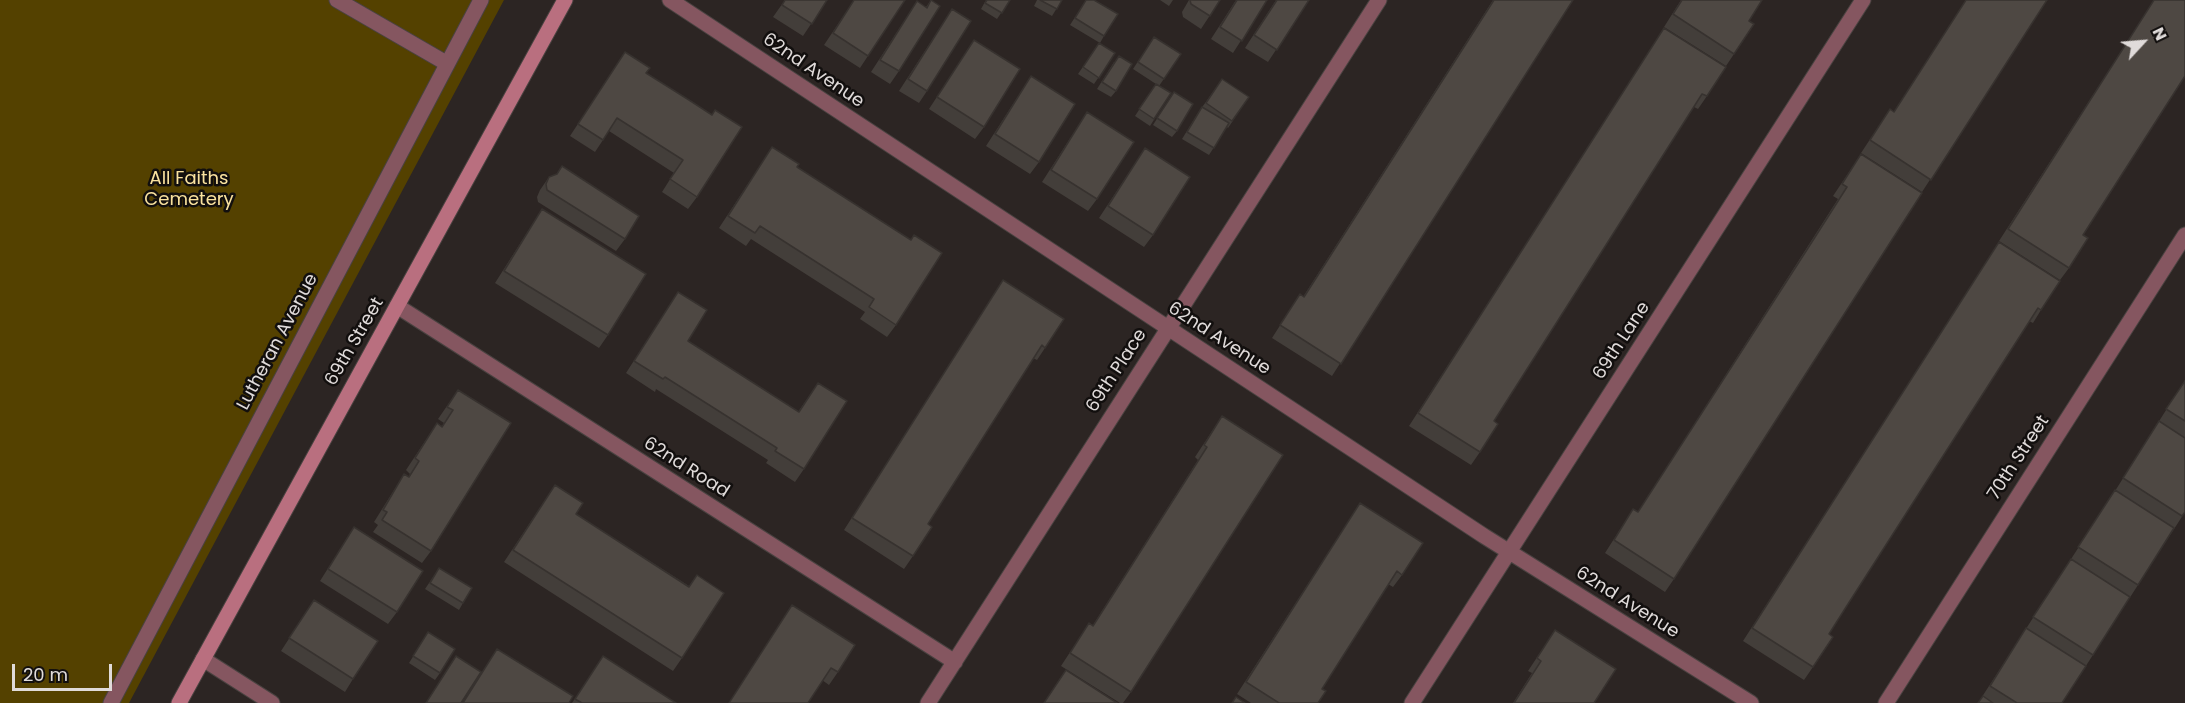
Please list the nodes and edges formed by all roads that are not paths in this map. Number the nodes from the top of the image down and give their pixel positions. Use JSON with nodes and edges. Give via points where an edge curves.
{"nodes":[{"id":1,"x":337,"y":0,"type":"edge"},
{"id":2,"x":481,"y":0,"type":"edge"},
{"id":3,"x":565,"y":0,"type":"edge"},
{"id":4,"x":670,"y":0,"type":"edge"},
{"id":5,"x":1379,"y":0,"type":"edge"},
{"id":6,"x":1863,"y":0,"type":"edge"},
{"id":7,"x":446,"y":63,"type":"junction"},
{"id":8,"x":2185,"y":235,"type":"edge"},
{"id":9,"x":397,"y":306,"type":"junction"},
{"id":10,"x":1167,"y":328,"type":"junction"},
{"id":11,"x":1509,"y":553,"type":"junction"},
{"id":12,"x":203,"y":659,"type":"junction"},
{"id":13,"x":955,"y":662,"type":"junction"},
{"id":14,"x":111,"y":703,"type":"edge"},
{"id":15,"x":179,"y":703,"type":"edge"},
{"id":16,"x":272,"y":703,"type":"edge"},
{"id":17,"x":928,"y":703,"type":"edge"},
{"id":18,"x":1412,"y":703,"type":"edge"},
{"id":19,"x":1751,"y":703,"type":"edge"},
{"id":20,"x":1886,"y":703,"type":"edge"}],
"edges":[{"from":1,"to":7,"type":"street"},
{"from":2,"to":7,"type":"street","name":"Lutheran Avenue"},
{"from":3,"to":9,"type":"main road","name":"69th Street"},
{"from":4,"to":10,"type":"street","name":"62nd Avenue"},
{"from":5,"to":10,"type":"street","name":"69th Place"},
{"from":6,"to":11,"type":"street","name":"69th Lane"},
{"from":7,"to":14,"type":"street","name":"Lutheran Avenue"},
{"from":8,"to":20,"type":"street","name":"70th Street"},
{"from":9,"to":12,"type":"main road","name":"69th Street"},
{"from":9,"to":13,"type":"street","name":"62nd Road"},
{"from":10,"to":11,"type":"street","name":"62nd Avenue"},
{"from":10,"to":13,"type":"street","name":"69th Place"},
{"from":11,"to":18,"type":"street","name":"69th Lane"},
{"from":11,"to":19,"type":"street","name":"62nd Avenue"},
{"from":12,"to":15,"type":"main road","name":"69th Street"},
{"from":12,"to":16,"type":"street"},
{"from":13,"to":17,"type":"street","name":"69th Place"}]}
